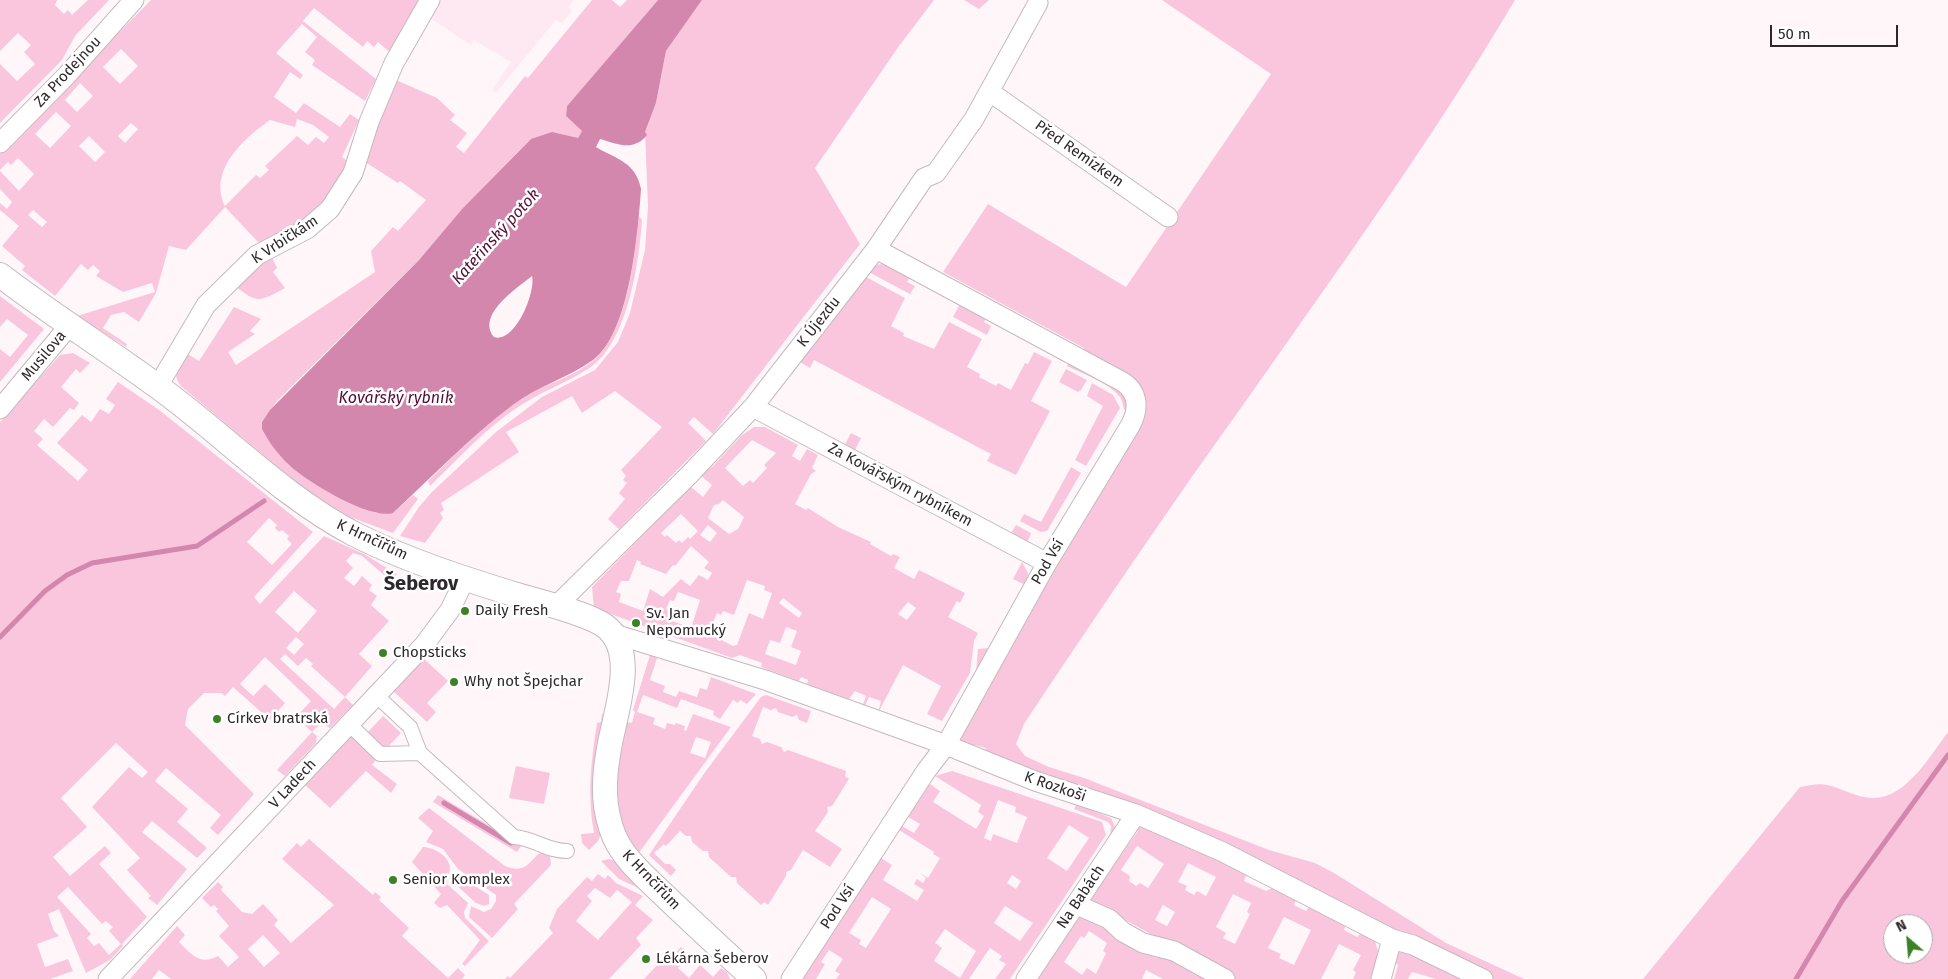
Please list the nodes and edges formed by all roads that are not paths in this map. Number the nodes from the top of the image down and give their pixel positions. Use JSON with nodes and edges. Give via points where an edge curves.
{"nodes":[{"id":1,"x":134,"y":0,"type":"edge"},
{"id":2,"x":430,"y":0,"type":"edge"},
{"id":3,"x":1038,"y":3,"type":"dead end"},
{"id":4,"x":990,"y":92,"type":"junction"},
{"id":5,"x":0,"y":143,"type":"edge"},
{"id":6,"x":1168,"y":217,"type":"dead end"},
{"id":7,"x":876,"y":249,"type":"junction"},
{"id":8,"x":0,"y":275,"type":"edge"},
{"id":9,"x":69,"y":326,"type":"junction"},
{"id":10,"x":158,"y":386,"type":"junction"},
{"id":11,"x":753,"y":407,"type":"junction"},
{"id":12,"x":0,"y":409,"type":"edge"},
{"id":13,"x":1046,"y":563,"type":"junction"},
{"id":14,"x":465,"y":579,"type":"junction"},
{"id":15,"x":555,"y":607,"type":"junction"},
{"id":16,"x":611,"y":632,"type":"junction"},
{"id":17,"x":377,"y":696,"type":"junction"},
{"id":18,"x":350,"y":725,"type":"junction"},
{"id":19,"x":946,"y":745,"type":"junction"},
{"id":20,"x":420,"y":753,"type":"junction"},
{"id":21,"x":1136,"y":814,"type":"junction"},
{"id":22,"x":567,"y":851,"type":"dead end"},
{"id":23,"x":1076,"y":905,"type":"junction"},
{"id":24,"x":1392,"y":939,"type":"junction"},
{"id":25,"x":108,"y":979,"type":"edge"},
{"id":26,"x":754,"y":979,"type":"edge"},
{"id":27,"x":792,"y":979,"type":"edge"},
{"id":28,"x":1026,"y":979,"type":"edge"},
{"id":29,"x":1225,"y":979,"type":"edge"},
{"id":30,"x":1381,"y":979,"type":"edge"},
{"id":31,"x":1483,"y":979,"type":"edge"}],
"edges":[{"from":1,"to":5,"type":"street","name":"Za Prodejnou"},
{"from":2,"to":10,"type":"street","name":"K Vrbičkám","via":[[394,63],[368,122],[353,173],[330,209],[307,229],[257,255],[206,305]]},
{"from":3,"to":4,"type":"street","name":"K Újezdu"},
{"from":4,"to":6,"type":"street","name":"Před Remízkem"},
{"from":4,"to":7,"type":"street","name":"K Újezdu","via":[[936,173],[924,178]]},
{"from":7,"to":11,"type":"street","name":"K Újezdu"},
{"from":7,"to":13,"type":"street","name":"Pod Vsí","via":[[1123,382],[1133,392],[1135,418]]},
{"from":8,"to":9,"type":"street","name":"K Hrnčířům"},
{"from":9,"to":10,"type":"street","name":"K Hrnčířům"},
{"from":9,"to":12,"type":"street","name":"Musilova"},
{"from":10,"to":14,"type":"street","name":"K Hrnčířům","via":[[272,480],[325,519],[377,545]]},
{"from":11,"to":13,"type":"street","name":"Za Kovářským rybníkem"},
{"from":11,"to":15,"type":"street","name":"K Újezdu"},
{"from":13,"to":19,"type":"street","name":"Pod Vsí"},
{"from":14,"to":15,"type":"street","name":"K Hrnčířům"},
{"from":14,"to":17,"type":"street","name":"V Ladech","via":[[438,628]]},
{"from":15,"to":16,"type":"street","name":"K Hrnčířům","via":[[596,622]]},
{"from":16,"to":19,"type":"street","name":"K Rozkoši","via":[[765,680]]},
{"from":16,"to":26,"type":"street","name":"K Hrnčířům","via":[[623,657],[606,781],[606,806],[612,832],[633,864]]},
{"from":17,"to":18,"type":"street","name":"V Ladech"},
{"from":17,"to":20,"type":"street","via":[[410,726]]},
{"from":18,"to":20,"type":"street","via":[[380,754]]},
{"from":18,"to":25,"type":"street","name":"V Ladech"},
{"from":19,"to":21,"type":"street","name":"K Rozkoši","via":[[1035,781]]},
{"from":19,"to":27,"type":"street","name":"Pod Vsí"},
{"from":20,"to":22,"type":"street","via":[[514,837],[526,838],[553,851]]},
{"from":21,"to":23,"type":"street","name":"Na Babách"},
{"from":21,"to":24,"type":"street","name":"K Rozkoši","via":[[1223,852]]},
{"from":23,"to":28,"type":"street","name":"Na Babách"},
{"from":23,"to":29,"type":"street","via":[[1109,919],[1137,939],[1174,952]]},
{"from":24,"to":30,"type":"street"},
{"from":24,"to":31,"type":"street","name":"K Rozkoši","via":[[1413,944]]}]}
